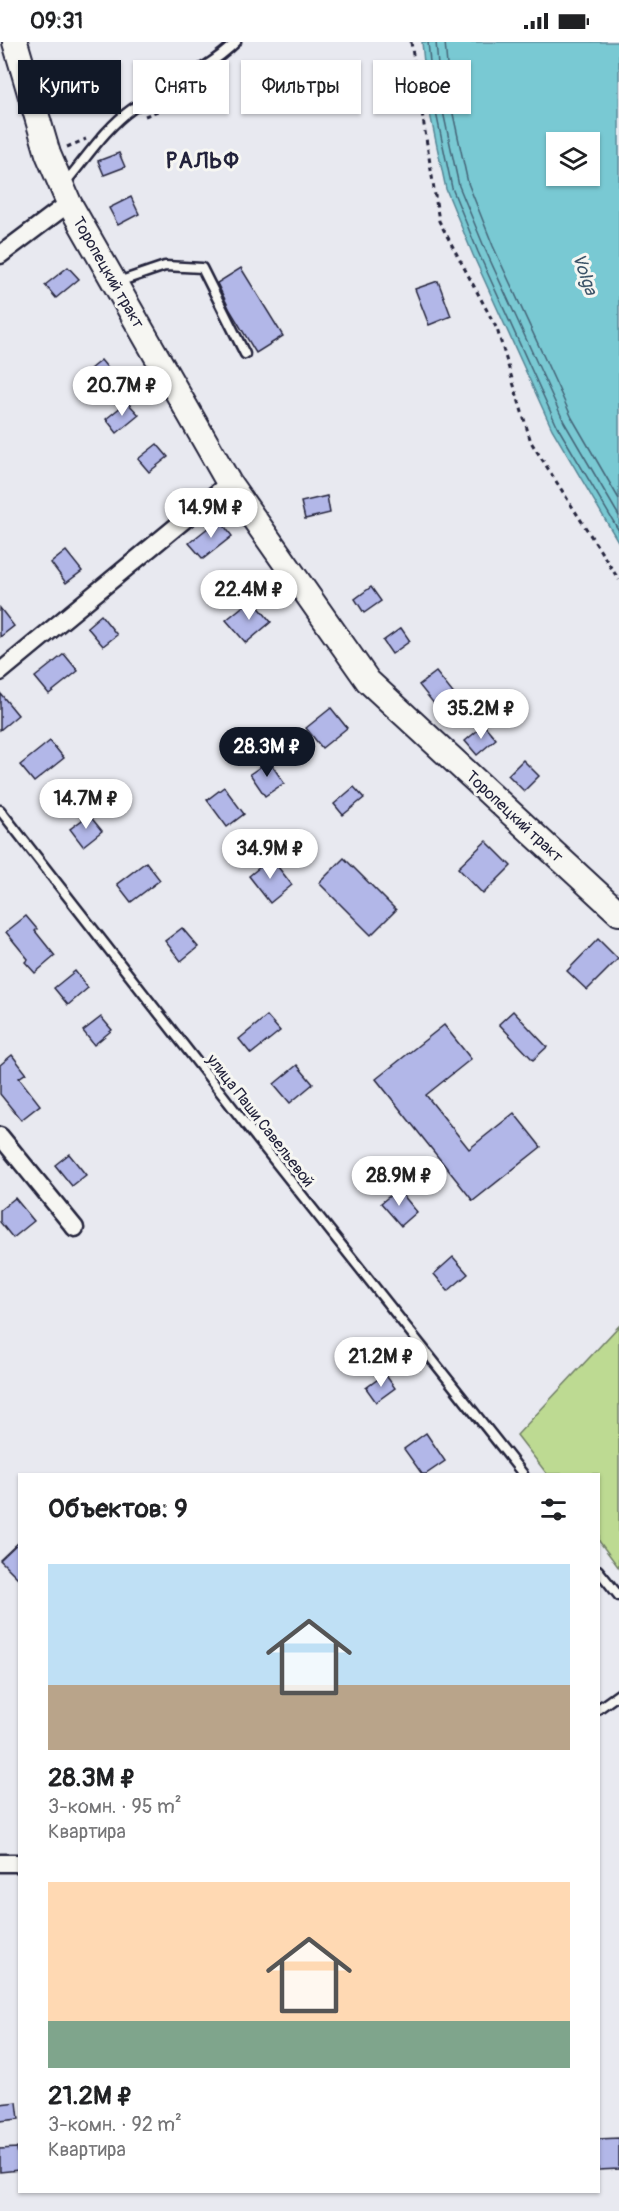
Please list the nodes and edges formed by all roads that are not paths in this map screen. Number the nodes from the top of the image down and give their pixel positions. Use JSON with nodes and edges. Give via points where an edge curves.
{"nodes":[{"id":1,"x":15,"y":42,"type":"edge"},
{"id":2,"x":236,"y":42,"type":"edge"},
{"id":3,"x":66,"y":195,"type":"junction"},
{"id":4,"x":0,"y":255,"type":"edge"},
{"id":5,"x":114,"y":283,"type":"junction"},
{"id":6,"x":244,"y":354,"type":"dead end"},
{"id":7,"x":229,"y":483,"type":"junction"},
{"id":8,"x":0,"y":672,"type":"edge"},
{"id":9,"x":0,"y":810,"type":"edge"},
{"id":10,"x":619,"y":913,"type":"edge"},
{"id":11,"x":0,"y":1136,"type":"edge"},
{"id":12,"x":75,"y":1228,"type":"dead end"},
{"id":13,"x":522,"y":1473,"type":"edge"},
{"id":14,"x":600,"y":1572,"type":"edge"},
{"id":15,"x":619,"y":1596,"type":"edge"},
{"id":16,"x":619,"y":1694,"type":"edge"},
{"id":17,"x":600,"y":1708,"type":"edge"},
{"id":18,"x":0,"y":1863,"type":"edge"},
{"id":19,"x":18,"y":1863,"type":"edge"}],
"edges":[{"from":1,"to":3,"type":"main road","name":"Торопецкий тракт","via":[[48,154]]},
{"from":2,"to":3,"type":"lane","via":[[218,60],[131,110],[110,130]]},
{"from":3,"to":4,"type":"street"},
{"from":3,"to":5,"type":"main road","name":"Торопецкий тракт"},
{"from":5,"to":6,"type":"lane","via":[[165,266],[202,268]]},
{"from":5,"to":7,"type":"main road","name":"Торопецкий тракт"},
{"from":7,"to":8,"type":"street"},
{"from":7,"to":10,"type":"main road","name":"Торопецкий тракт","via":[[368,681]]},
{"from":9,"to":13,"type":"lane","name":"улица Паши Савельевой"},
{"from":11,"to":12,"type":"street"},
{"from":14,"to":15,"type":"lane"},
{"from":16,"to":17,"type":"lane"},
{"from":18,"to":19,"type":"street"}]}
